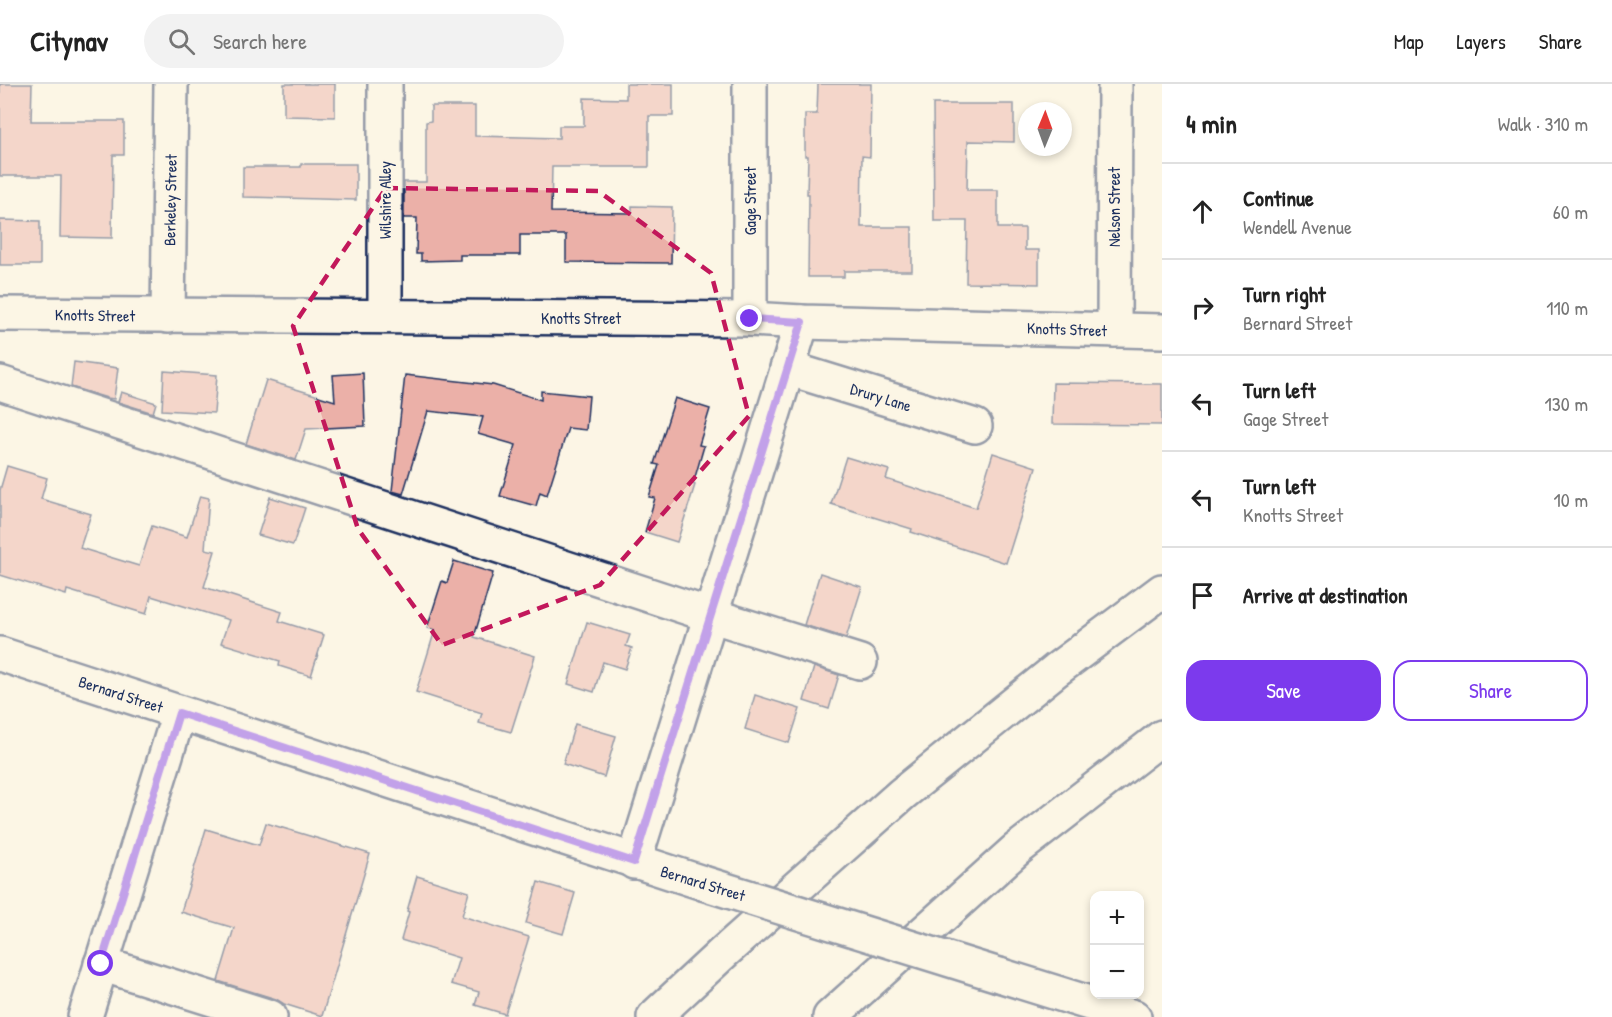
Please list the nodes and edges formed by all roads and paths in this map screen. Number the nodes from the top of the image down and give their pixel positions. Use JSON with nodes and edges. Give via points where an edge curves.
{"nodes":[{"id":1,"x":171,"y":84,"type":"edge"},
{"id":2,"x":385,"y":84,"type":"edge"},
{"id":3,"x":750,"y":84,"type":"edge"},
{"id":4,"x":1115,"y":84,"type":"edge"},
{"id":5,"x":0,"y":314,"type":"edge"},
{"id":6,"x":168,"y":316,"type":"junction"},
{"id":7,"x":385,"y":316,"type":"junction"},
{"id":8,"x":750,"y":319,"type":"junction"},
{"id":9,"x":802,"y":322,"type":"junction"},
{"id":10,"x":1114,"y":330,"type":"junction"},
{"id":11,"x":1162,"y":331,"type":"edge"},
{"id":12,"x":788,"y":368,"type":"junction"},
{"id":13,"x":0,"y":383,"type":"edge"},
{"id":14,"x":975,"y":426,"type":"dead end"},
{"id":15,"x":1162,"y":591,"type":"edge"},
{"id":16,"x":710,"y":615,"type":"junction"},
{"id":17,"x":0,"y":654,"type":"edge"},
{"id":18,"x":860,"y":662,"type":"dead end"},
{"id":19,"x":179,"y":713,"type":"junction"},
{"id":20,"x":1162,"y":737,"type":"edge"},
{"id":21,"x":634,"y":862,"type":"junction"},
{"id":22,"x":101,"y":964,"type":"junction"},
{"id":23,"x":85,"y":1017,"type":"edge"},
{"id":24,"x":270,"y":1017,"type":"edge"},
{"id":25,"x":654,"y":1017,"type":"edge"},
{"id":26,"x":830,"y":1017,"type":"edge"},
{"id":27,"x":1134,"y":1017,"type":"edge"}],
"edges":[{"from":1,"to":6,"type":"main road","name":"Berkeley Street"},
{"from":2,"to":7,"type":"main road","name":"Wilshire Alley"},
{"from":3,"to":8,"type":"main road","name":"Gage Street"},
{"from":4,"to":10,"type":"main road","name":"Nelson Street"},
{"from":5,"to":6,"type":"main road","name":"Knotts Street"},
{"from":6,"to":7,"type":"main road","name":"Knotts Street"},
{"from":7,"to":8,"type":"main road","name":"Knotts Street"},
{"from":8,"to":9,"type":"main road","name":"Knotts Street"},
{"from":9,"to":10,"type":"main road","name":"Knotts Street"},
{"from":9,"to":12,"type":"main road"},
{"from":10,"to":11,"type":"main road","name":"Knotts Street"},
{"from":12,"to":14,"type":"main road","name":"Drury Lane"},
{"from":12,"to":16,"type":"main road"},
{"from":13,"to":16,"type":"main road"},
{"from":15,"to":25,"type":"main road","via":[[902,794]]},
{"from":16,"to":18,"type":"main road"},
{"from":16,"to":21,"type":"main road"},
{"from":17,"to":19,"type":"main road","name":"Bernard Street"},
{"from":19,"to":21,"type":"main road","name":"Bernard Street"},
{"from":19,"to":22,"type":"main road"},
{"from":20,"to":26,"type":"main road","via":[[1016,850]]},
{"from":21,"to":27,"type":"main road","name":"Bernard Street","bridge":true},
{"from":22,"to":23,"type":"main road"},
{"from":22,"to":24,"type":"main road"}]}
